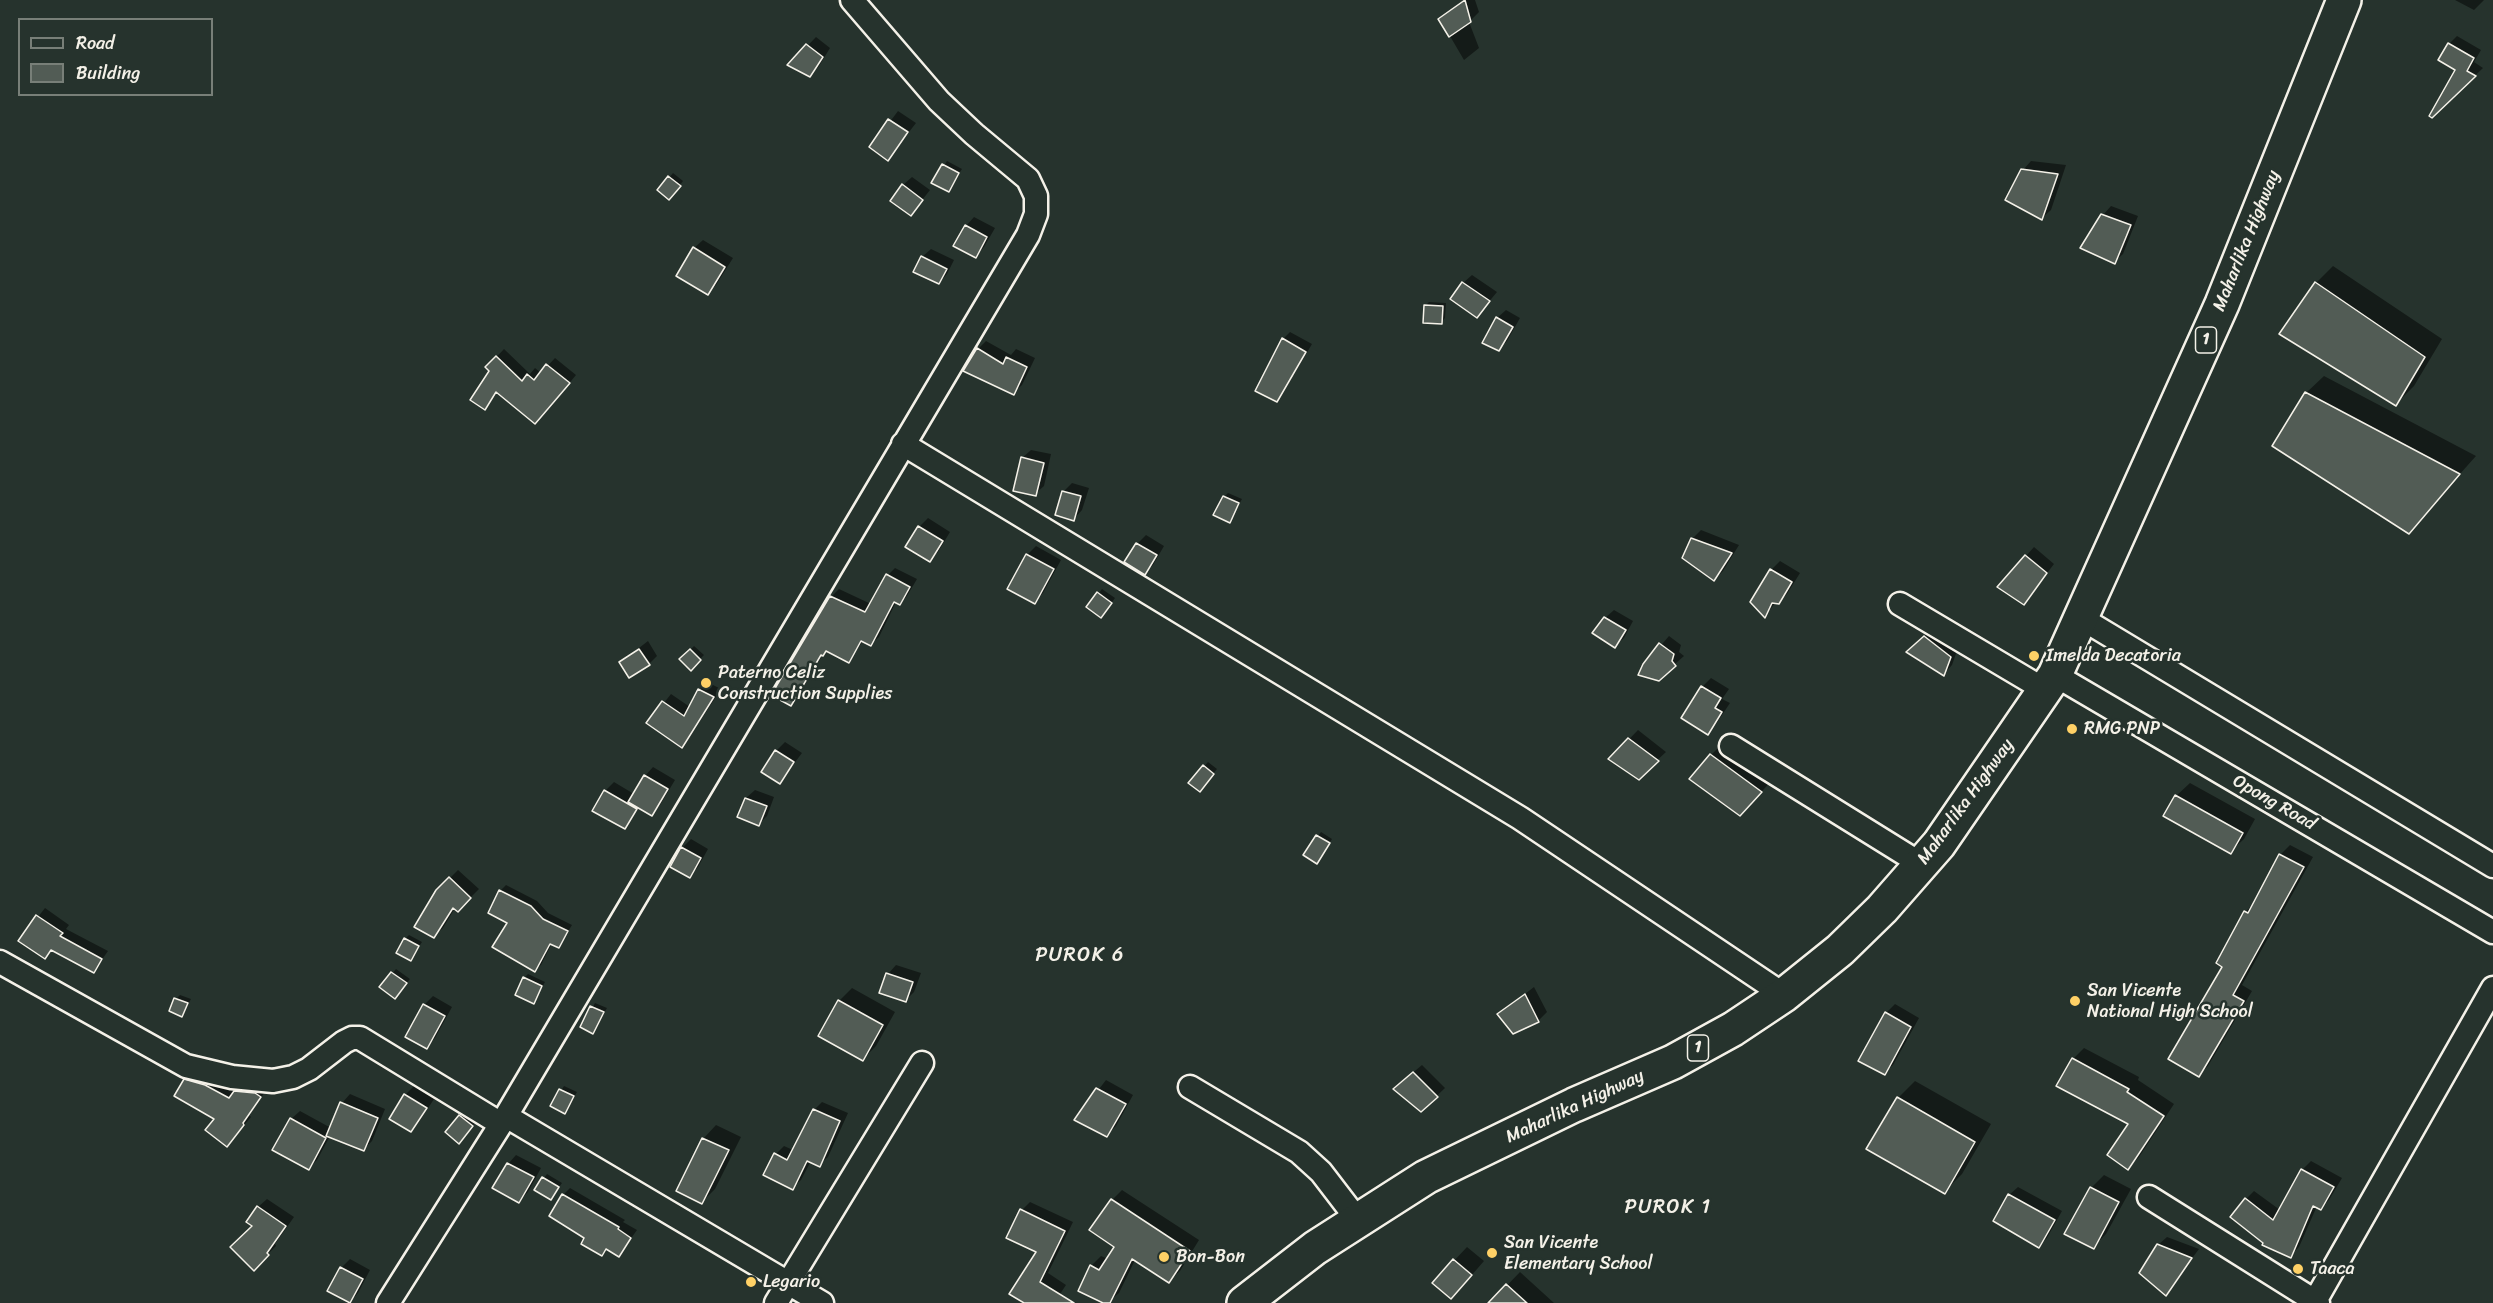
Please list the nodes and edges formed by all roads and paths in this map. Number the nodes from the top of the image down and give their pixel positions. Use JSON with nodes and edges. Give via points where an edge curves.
{"nodes":[{"id":1,"x":852,"y":0,"type":"edge"},
{"id":2,"x":2344,"y":0,"type":"edge"},
{"id":3,"x":903,"y":444,"type":"junction"},
{"id":4,"x":1900,"y":604,"type":"dead end"},
{"id":5,"x":2081,"y":618,"type":"junction"},
{"id":6,"x":2050,"y":682,"type":"junction"},
{"id":7,"x":1731,"y":746,"type":"dead end"},
{"id":8,"x":1921,"y":864,"type":"junction"},
{"id":9,"x":2493,"y":866,"type":"edge"},
{"id":10,"x":2493,"y":932,"type":"edge"},
{"id":11,"x":0,"y":962,"type":"edge"},
{"id":12,"x":2493,"y":988,"type":"edge"},
{"id":13,"x":1784,"y":995,"type":"junction"},
{"id":14,"x":922,"y":1063,"type":"dead end"},
{"id":15,"x":1190,"y":1087,"type":"dead end"},
{"id":16,"x":504,"y":1120,"type":"junction"},
{"id":17,"x":2149,"y":1197,"type":"dead end"},
{"id":18,"x":1357,"y":1219,"type":"junction"},
{"id":19,"x":782,"y":1293,"type":"edge"},
{"id":20,"x":2316,"y":1302,"type":"edge"},
{"id":21,"x":388,"y":1303,"type":"edge"},
{"id":22,"x":822,"y":1303,"type":"edge"},
{"id":23,"x":1244,"y":1303,"type":"edge"}],
"edges":[{"from":1,"to":3,"type":"street","via":[[939,101],[1028,179],[1036,196],[1036,214],[1028,236]]},
{"from":2,"to":5,"type":"highway","name":"Maharlika Highway","number":"1","via":[[2222,303]]},
{"from":3,"to":13,"type":"street","via":[[1520,818]]},
{"from":3,"to":16,"type":"street"},
{"from":4,"to":6,"type":"street","name":"Opong Road"},
{"from":5,"to":6,"type":"highway","name":"Maharlika Highway","number":"1"},
{"from":5,"to":9,"type":"street"},
{"from":6,"to":8,"type":"highway","name":"Maharlika Highway","number":"1","via":[[1962,812]]},
{"from":6,"to":10,"type":"street","name":"Opong Road"},
{"from":7,"to":8,"type":"street"},
{"from":8,"to":13,"type":"highway","name":"Maharlika Highway","number":"1","via":[[1840,950]]},
{"from":11,"to":16,"type":"street","via":[[186,1066],[232,1077],[273,1081],[293,1077],[344,1042],[360,1038],[470,1107]]},
{"from":12,"to":20,"type":"street"},
{"from":13,"to":18,"type":"highway","name":"Maharlika Highway","number":"1","via":[[1673,1062],[1426,1177]]},
{"from":14,"to":19,"type":"street"},
{"from":15,"to":18,"type":"street","via":[[1299,1152],[1321,1172]]},
{"from":16,"to":19,"type":"street"},
{"from":16,"to":21,"type":"street"},
{"from":17,"to":20,"type":"street"},
{"from":18,"to":23,"type":"highway","name":"Maharlika Highway","number":"1"},
{"from":19,"to":22,"type":"street"}]}
